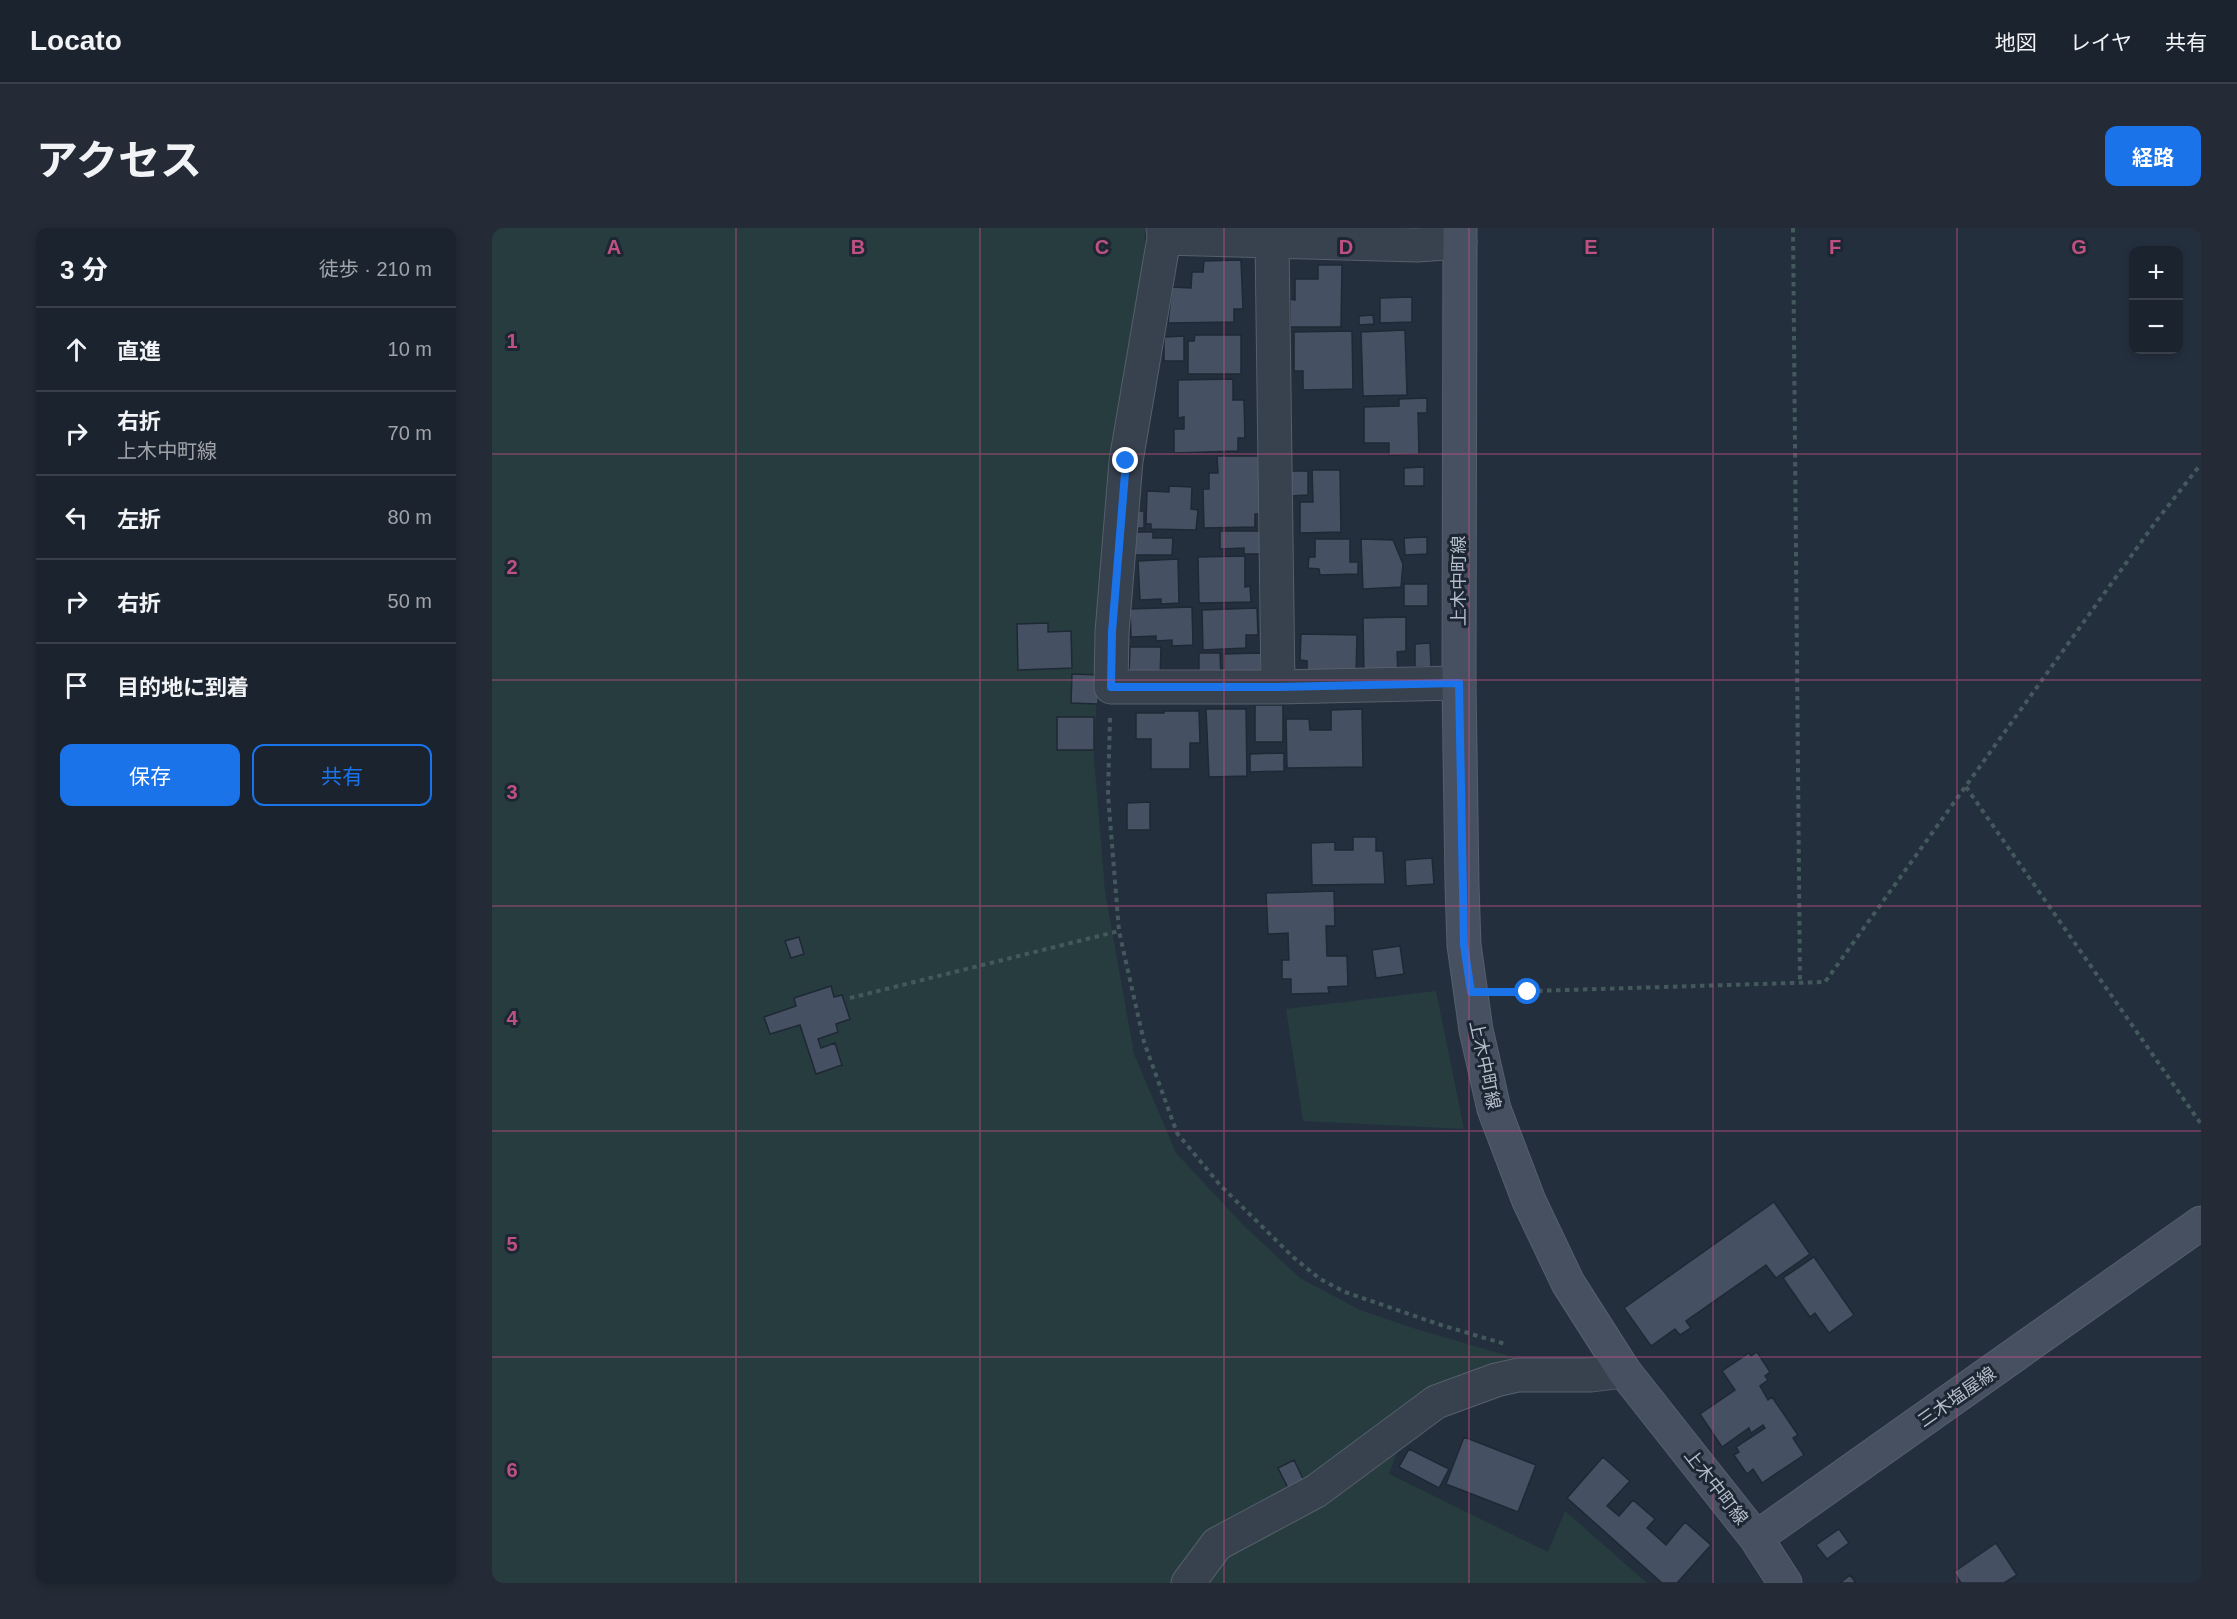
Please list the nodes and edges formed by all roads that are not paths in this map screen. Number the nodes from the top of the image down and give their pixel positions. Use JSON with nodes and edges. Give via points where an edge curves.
{"nodes":[{"id":1,"x":1164,"y":233,"type":"edge"},
{"id":2,"x":1460,"y":235,"type":"edge"},
{"id":3,"x":1272,"y":241,"type":"junction"},
{"id":4,"x":1459,"y":683,"type":"junction"},
{"id":5,"x":1278,"y":687,"type":"junction"},
{"id":6,"x":2201,"y":1223,"type":"edge"},
{"id":7,"x":1624,"y":1371,"type":"junction"},
{"id":8,"x":1756,"y":1539,"type":"junction"},
{"id":9,"x":1188,"y":1583,"type":"edge"},
{"id":10,"x":1785,"y":1583,"type":"edge"}],
"edges":[{"from":1,"to":3,"type":"street"},
{"from":1,"to":5,"type":"street","via":[[1126,461],[1111,687]]},
{"from":2,"to":3,"type":"street","via":[[1417,245]]},
{"from":2,"to":4,"type":"main road","name":"上木中町線"},
{"from":3,"to":5,"type":"street"},
{"from":4,"to":5,"type":"street"},
{"from":4,"to":7,"type":"main road","name":"上木中町線","via":[[1464,945],[1476,1030],[1494,1109],[1529,1201],[1568,1283]]},
{"from":6,"to":8,"type":"main road","name":"三木塩屋線"},
{"from":7,"to":8,"type":"main road","name":"上木中町線"},
{"from":7,"to":9,"type":"street","via":[[1518,1375],[1436,1402],[1316,1491],[1217,1544]]},
{"from":8,"to":10,"type":"main road"}]}
